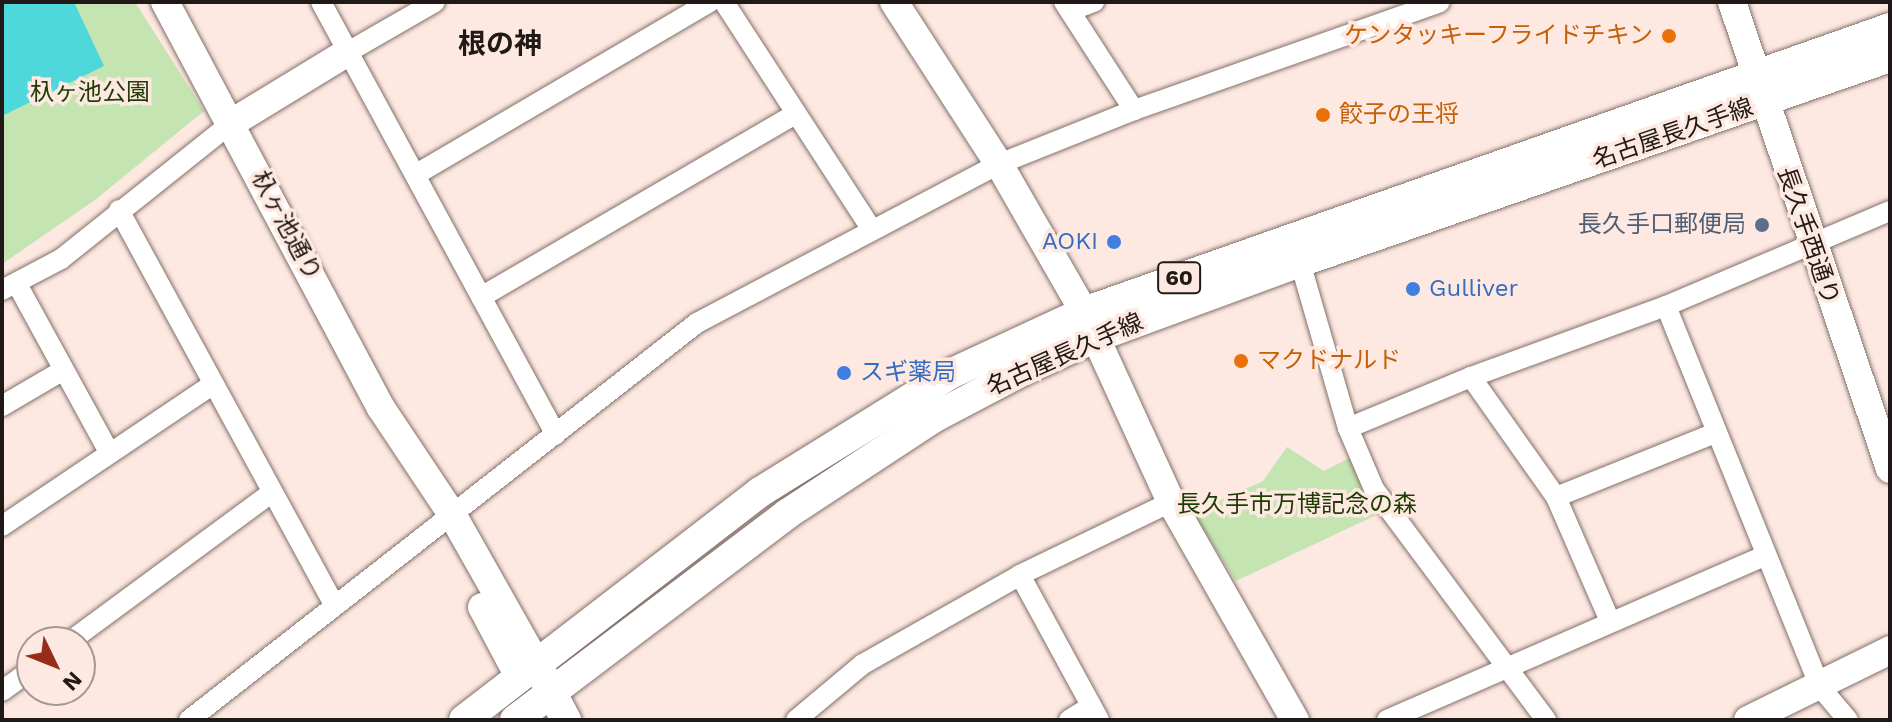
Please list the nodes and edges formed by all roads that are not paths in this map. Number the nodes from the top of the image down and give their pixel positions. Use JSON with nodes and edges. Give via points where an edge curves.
{"nodes":[{"id":1,"x":165,"y":2,"type":"edge"},
{"id":2,"x":321,"y":2,"type":"edge"},
{"id":3,"x":435,"y":2,"type":"edge"},
{"id":4,"x":710,"y":2,"type":"edge"},
{"id":5,"x":724,"y":2,"type":"edge"},
{"id":6,"x":894,"y":2,"type":"edge"},
{"id":7,"x":1094,"y":2,"type":"edge"},
{"id":8,"x":1440,"y":2,"type":"edge"},
{"id":9,"x":1732,"y":2,"type":"edge"},
{"id":10,"x":1067,"y":7,"type":"edge"},
{"id":11,"x":1890,"y":28,"type":"edge"},
{"id":12,"x":348,"y":52,"type":"junction"},
{"id":13,"x":1890,"y":57,"type":"edge"},
{"id":14,"x":1759,"y":90,"type":"junction"},
{"id":15,"x":1134,"y":110,"type":"junction"},
{"id":16,"x":796,"y":114,"type":"junction"},
{"id":17,"x":230,"y":124,"type":"junction"},
{"id":18,"x":999,"y":164,"type":"junction"},
{"id":19,"x":415,"y":175,"type":"junction"},
{"id":20,"x":119,"y":210,"type":"junction"},
{"id":21,"x":1890,"y":211,"type":"edge"},
{"id":22,"x":872,"y":230,"type":"junction"},
{"id":23,"x":1811,"y":248,"type":"junction"},
{"id":24,"x":1300,"y":262,"type":"junction"},
{"id":25,"x":9,"y":287,"type":"edge"},
{"id":26,"x":481,"y":297,"type":"junction"},
{"id":27,"x":1666,"y":306,"type":"junction"},
{"id":28,"x":1090,"y":324,"type":"junction"},
{"id":29,"x":62,"y":371,"type":"junction"},
{"id":30,"x":1471,"y":377,"type":"junction"},
{"id":31,"x":213,"y":384,"type":"junction"},
{"id":32,"x":2,"y":406,"type":"edge"},
{"id":33,"x":1348,"y":428,"type":"junction"},
{"id":34,"x":1715,"y":433,"type":"junction"},
{"id":35,"x":556,"y":434,"type":"junction"},
{"id":36,"x":109,"y":452,"type":"junction"},
{"id":37,"x":1890,"y":469,"type":"edge"},
{"id":38,"x":270,"y":494,"type":"junction"},
{"id":39,"x":1556,"y":497,"type":"junction"},
{"id":40,"x":1171,"y":502,"type":"junction"},
{"id":41,"x":446,"y":522,"type":"junction"},
{"id":42,"x":2,"y":526,"type":"edge"},
{"id":43,"x":1765,"y":556,"type":"junction"},
{"id":44,"x":1020,"y":575,"type":"junction"},
{"id":45,"x":334,"y":605,"type":"junction"},
{"id":46,"x":1610,"y":621,"type":"junction"},
{"id":47,"x":91,"y":626,"type":"edge"},
{"id":48,"x":1890,"y":650,"type":"edge"},
{"id":49,"x":1507,"y":665,"type":"junction"},
{"id":50,"x":528,"y":670,"type":"junction"},
{"id":51,"x":1820,"y":687,"type":"junction"},
{"id":52,"x":542,"y":712,"type":"edge"},
{"id":53,"x":1095,"y":713,"type":"edge"},
{"id":54,"x":189,"y":720,"type":"edge"},
{"id":55,"x":464,"y":720,"type":"edge"},
{"id":56,"x":796,"y":720,"type":"edge"},
{"id":57,"x":1069,"y":720,"type":"edge"},
{"id":58,"x":1295,"y":720,"type":"edge"},
{"id":59,"x":1387,"y":720,"type":"edge"},
{"id":60,"x":1546,"y":720,"type":"edge"},
{"id":61,"x":1748,"y":720,"type":"edge"},
{"id":62,"x":1848,"y":720,"type":"edge"}],
"edges":[{"from":1,"to":17,"type":"street","name":"杁ヶ池通り"},
{"from":2,"to":12,"type":"street"},
{"from":3,"to":12,"type":"street"},
{"from":4,"to":19,"type":"street"},
{"from":5,"to":16,"type":"street"},
{"from":6,"to":18,"type":"street"},
{"from":7,"to":10,"type":"street"},
{"from":8,"to":15,"type":"street"},
{"from":9,"to":14,"type":"street","name":"長久手西通り"},
{"from":10,"to":15,"type":"street"},
{"from":11,"to":14,"type":"main road","name":"名古屋長久手線","number":"60"},
{"from":12,"to":17,"type":"street"},
{"from":12,"to":19,"type":"street"},
{"from":13,"to":14,"type":"main road","name":"名古屋長久手線","number":"60"},
{"from":14,"to":23,"type":"street","name":"長久手西通り"},
{"from":14,"to":24,"type":"main road","name":"名古屋長久手線","number":"60"},
{"from":14,"to":28,"type":"main road","name":"名古屋長久手線","number":"60"},
{"from":15,"to":18,"type":"street"},
{"from":16,"to":22,"type":"street"},
{"from":16,"to":26,"type":"street"},
{"from":17,"to":20,"type":"street"},
{"from":17,"to":41,"type":"street","name":"杁ヶ池通り"},
{"from":18,"to":22,"type":"street"},
{"from":18,"to":28,"type":"street"},
{"from":19,"to":26,"type":"street"},
{"from":20,"to":25,"type":"street","via":[[61,259]]},
{"from":20,"to":31,"type":"street"},
{"from":21,"to":23,"type":"street"},
{"from":22,"to":35,"type":"street","via":[[697,323]]},
{"from":23,"to":27,"type":"street"},
{"from":23,"to":37,"type":"street","name":"長久手西通り"},
{"from":24,"to":28,"type":"main road","name":"名古屋長久手線","number":"60"},
{"from":24,"to":33,"type":"street"},
{"from":25,"to":29,"type":"street"},
{"from":26,"to":35,"type":"street"},
{"from":27,"to":30,"type":"street"},
{"from":27,"to":34,"type":"street"},
{"from":28,"to":40,"type":"street"},
{"from":28,"to":50,"type":"main road","name":"名古屋長久手線","number":"60","via":[[950,374],[852,431],[760,492]]},
{"from":28,"to":52,"type":"main road","name":"名古屋長久手線","number":"60","via":[[872,455]]},
{"from":29,"to":32,"type":"street"},
{"from":29,"to":36,"type":"street"},
{"from":30,"to":33,"type":"street"},
{"from":30,"to":39,"type":"street"},
{"from":31,"to":36,"type":"street"},
{"from":31,"to":38,"type":"street"},
{"from":33,"to":49,"type":"street","via":[[1374,489]]},
{"from":34,"to":39,"type":"street"},
{"from":34,"to":43,"type":"street"},
{"from":35,"to":41,"type":"street"},
{"from":36,"to":42,"type":"street"},
{"from":38,"to":45,"type":"street"},
{"from":38,"to":47,"type":"street"},
{"from":39,"to":46,"type":"street"},
{"from":40,"to":44,"type":"street"},
{"from":40,"to":58,"type":"street"},
{"from":41,"to":45,"type":"street"},
{"from":41,"to":50,"type":"street","name":"杁ヶ池通り"},
{"from":43,"to":46,"type":"street"},
{"from":43,"to":51,"type":"street"},
{"from":44,"to":53,"type":"street"},
{"from":44,"to":56,"type":"street","via":[[863,664]]},
{"from":45,"to":54,"type":"street"},
{"from":46,"to":49,"type":"street"},
{"from":48,"to":51,"type":"street"},
{"from":49,"to":59,"type":"street"},
{"from":49,"to":60,"type":"street"},
{"from":50,"to":52,"type":"main road","number":"60"},
{"from":50,"to":55,"type":"main road","name":"名古屋長久手線"},
{"from":51,"to":61,"type":"street"},
{"from":51,"to":62,"type":"street"},
{"from":53,"to":57,"type":"street"}]}
